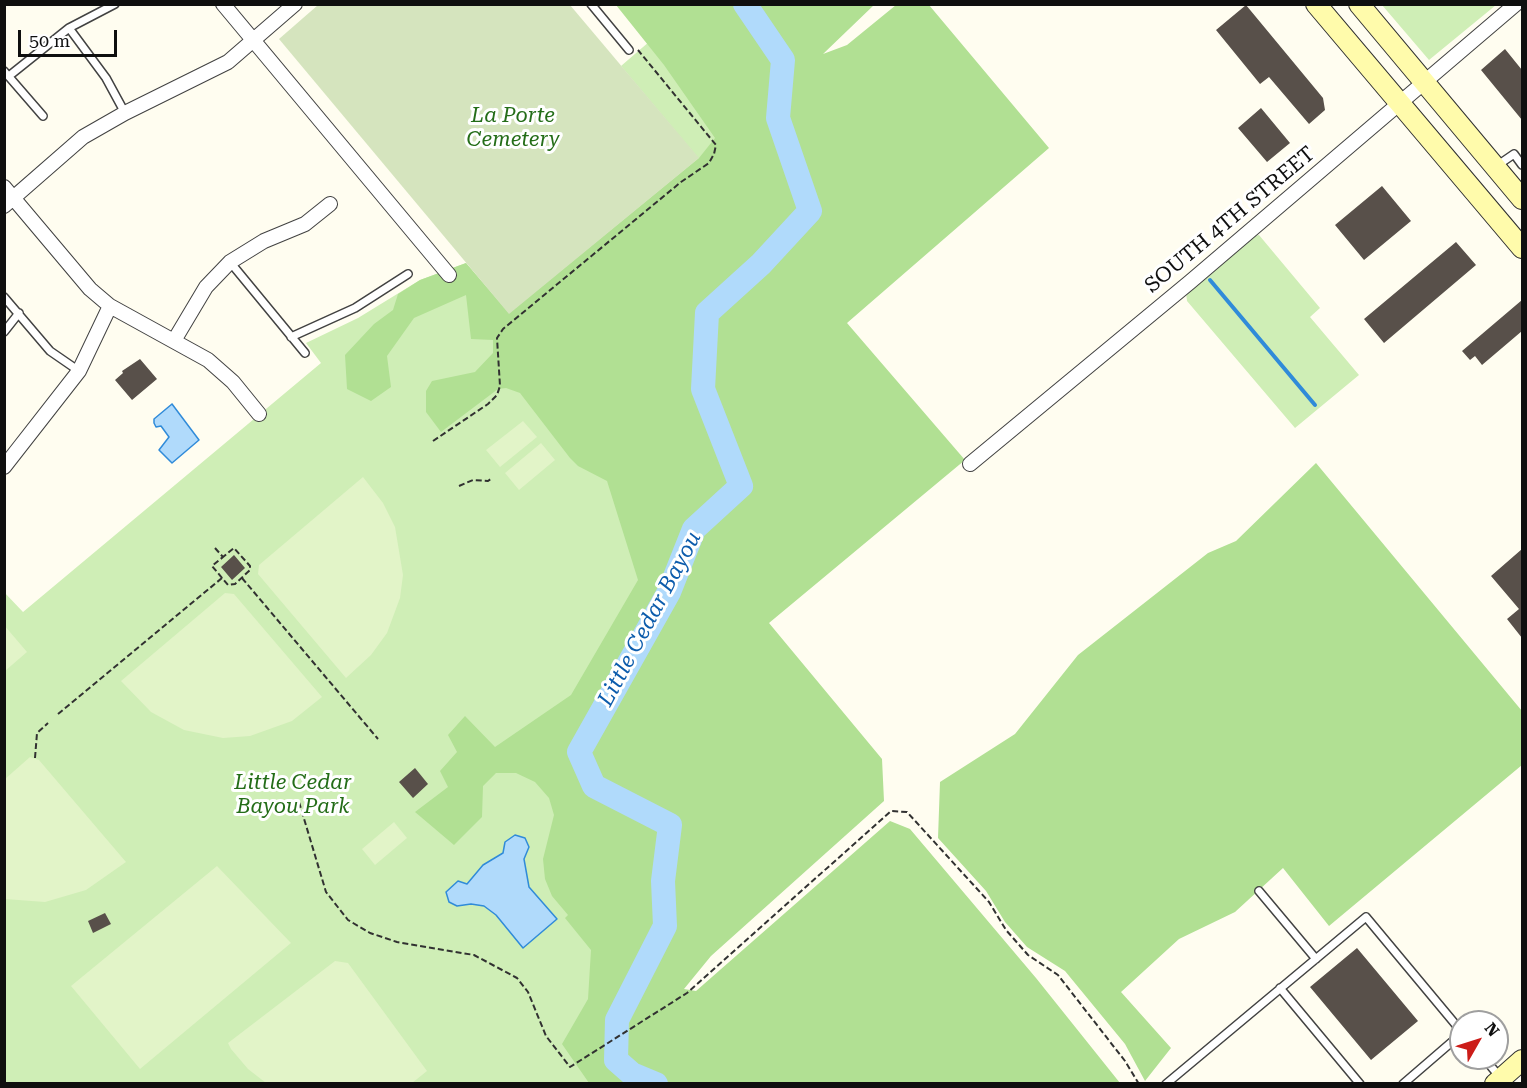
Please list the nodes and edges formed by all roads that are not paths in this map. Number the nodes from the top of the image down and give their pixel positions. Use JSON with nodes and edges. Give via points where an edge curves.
{"nodes":[{"id":1,"x":115,"y":4,"type":"edge"},
{"id":2,"x":223,"y":4,"type":"edge"},
{"id":3,"x":295,"y":4,"type":"edge"},
{"id":4,"x":591,"y":4,"type":"edge"},
{"id":5,"x":1316,"y":4,"type":"edge"},
{"id":6,"x":1359,"y":4,"type":"edge"},
{"id":7,"x":1516,"y":4,"type":"edge"},
{"id":8,"x":69,"y":28,"type":"junction"},
{"id":9,"x":254,"y":41,"type":"junction"},
{"id":10,"x":632,"y":48,"type":"road end"},
{"id":11,"x":7,"y":74,"type":"edge"},
{"id":12,"x":1424,"y":82,"type":"junction"},
{"id":13,"x":1399,"y":103,"type":"junction"},
{"id":14,"x":125,"y":112,"type":"junction"},
{"id":15,"x":43,"y":116,"type":"dead end"},
{"id":16,"x":1522,"y":165,"type":"edge"},
{"id":17,"x":1496,"y":167,"type":"junction"},
{"id":18,"x":8,"y":197,"type":"edge"},
{"id":19,"x":1522,"y":199,"type":"edge"},
{"id":20,"x":330,"y":204,"type":"dead end"},
{"id":21,"x":1522,"y":248,"type":"edge"},
{"id":22,"x":230,"y":262,"type":"junction"},
{"id":23,"x":408,"y":274,"type":"dead end"},
{"id":24,"x":449,"y":275,"type":"dead end"},
{"id":25,"x":4,"y":297,"type":"edge"},
{"id":26,"x":110,"y":306,"type":"junction"},
{"id":27,"x":19,"y":313,"type":"junction"},
{"id":28,"x":4,"y":332,"type":"edge"},
{"id":29,"x":291,"y":337,"type":"junction"},
{"id":30,"x":175,"y":339,"type":"junction"},
{"id":31,"x":304,"y":353,"type":"dead end"},
{"id":32,"x":79,"y":371,"type":"junction"},
{"id":33,"x":259,"y":414,"type":"dead end"},
{"id":34,"x":970,"y":464,"type":"dead end"},
{"id":35,"x":4,"y":467,"type":"edge"},
{"id":36,"x":1259,"y":891,"type":"dead end"},
{"id":37,"x":1316,"y":959,"type":"junction"},
{"id":38,"x":1280,"y":988,"type":"junction"},
{"id":39,"x":1449,"y":1018,"type":"edge"},
{"id":40,"x":1449,"y":1043,"type":"edge"},
{"id":41,"x":1522,"y":1060,"type":"edge"},
{"id":42,"x":1494,"y":1070,"type":"edge"},
{"id":43,"x":1503,"y":1082,"type":"edge"},
{"id":44,"x":1166,"y":1083,"type":"edge"},
{"id":45,"x":1360,"y":1083,"type":"edge"},
{"id":46,"x":1403,"y":1083,"type":"edge"}],
"edges":[{"from":1,"to":8,"type":"lane"},
{"from":2,"to":9,"type":"street"},
{"from":3,"to":9,"type":"street"},
{"from":4,"to":10,"type":"lane"},
{"from":5,"to":13,"type":"main road"},
{"from":6,"to":12,"type":"main road"},
{"from":7,"to":12,"type":"street","name":"SOUTH 4TH STREET"},
{"from":8,"to":11,"type":"lane"},
{"from":8,"to":14,"type":"lane","via":[[106,78]]},
{"from":9,"to":14,"type":"street","via":[[228,62]]},
{"from":9,"to":24,"type":"street"},
{"from":11,"to":15,"type":"lane"},
{"from":12,"to":13,"type":"street","name":"SOUTH 4TH STREET"},
{"from":12,"to":17,"type":"main road"},
{"from":13,"to":21,"type":"main road"},
{"from":13,"to":34,"type":"street","name":"SOUTH 4TH STREET"},
{"from":14,"to":18,"type":"street","via":[[83,137]]},
{"from":16,"to":17,"type":"lane","via":[[1514,154]]},
{"from":17,"to":19,"type":"main road"},
{"from":18,"to":26,"type":"street"},
{"from":20,"to":22,"type":"street","via":[[305,224],[264,241]]},
{"from":22,"to":29,"type":"lane"},
{"from":22,"to":30,"type":"street","via":[[206,287]]},
{"from":23,"to":29,"type":"lane","via":[[355,308]]},
{"from":25,"to":27,"type":"lane"},
{"from":26,"to":30,"type":"street"},
{"from":26,"to":32,"type":"street"},
{"from":27,"to":28,"type":"lane"},
{"from":27,"to":32,"type":"lane","via":[[51,351]]},
{"from":29,"to":31,"type":"lane"},
{"from":30,"to":33,"type":"street","via":[[220,370]]},
{"from":32,"to":35,"type":"street"},
{"from":36,"to":37,"type":"lane"},
{"from":37,"to":38,"type":"lane"},
{"from":37,"to":39,"type":"lane","via":[[1366,917]]},
{"from":38,"to":44,"type":"lane"},
{"from":38,"to":45,"type":"lane"},
{"from":40,"to":46,"type":"lane"},
{"from":41,"to":43,"type":"main road"},
{"from":42,"to":43,"type":"lane"}]}
